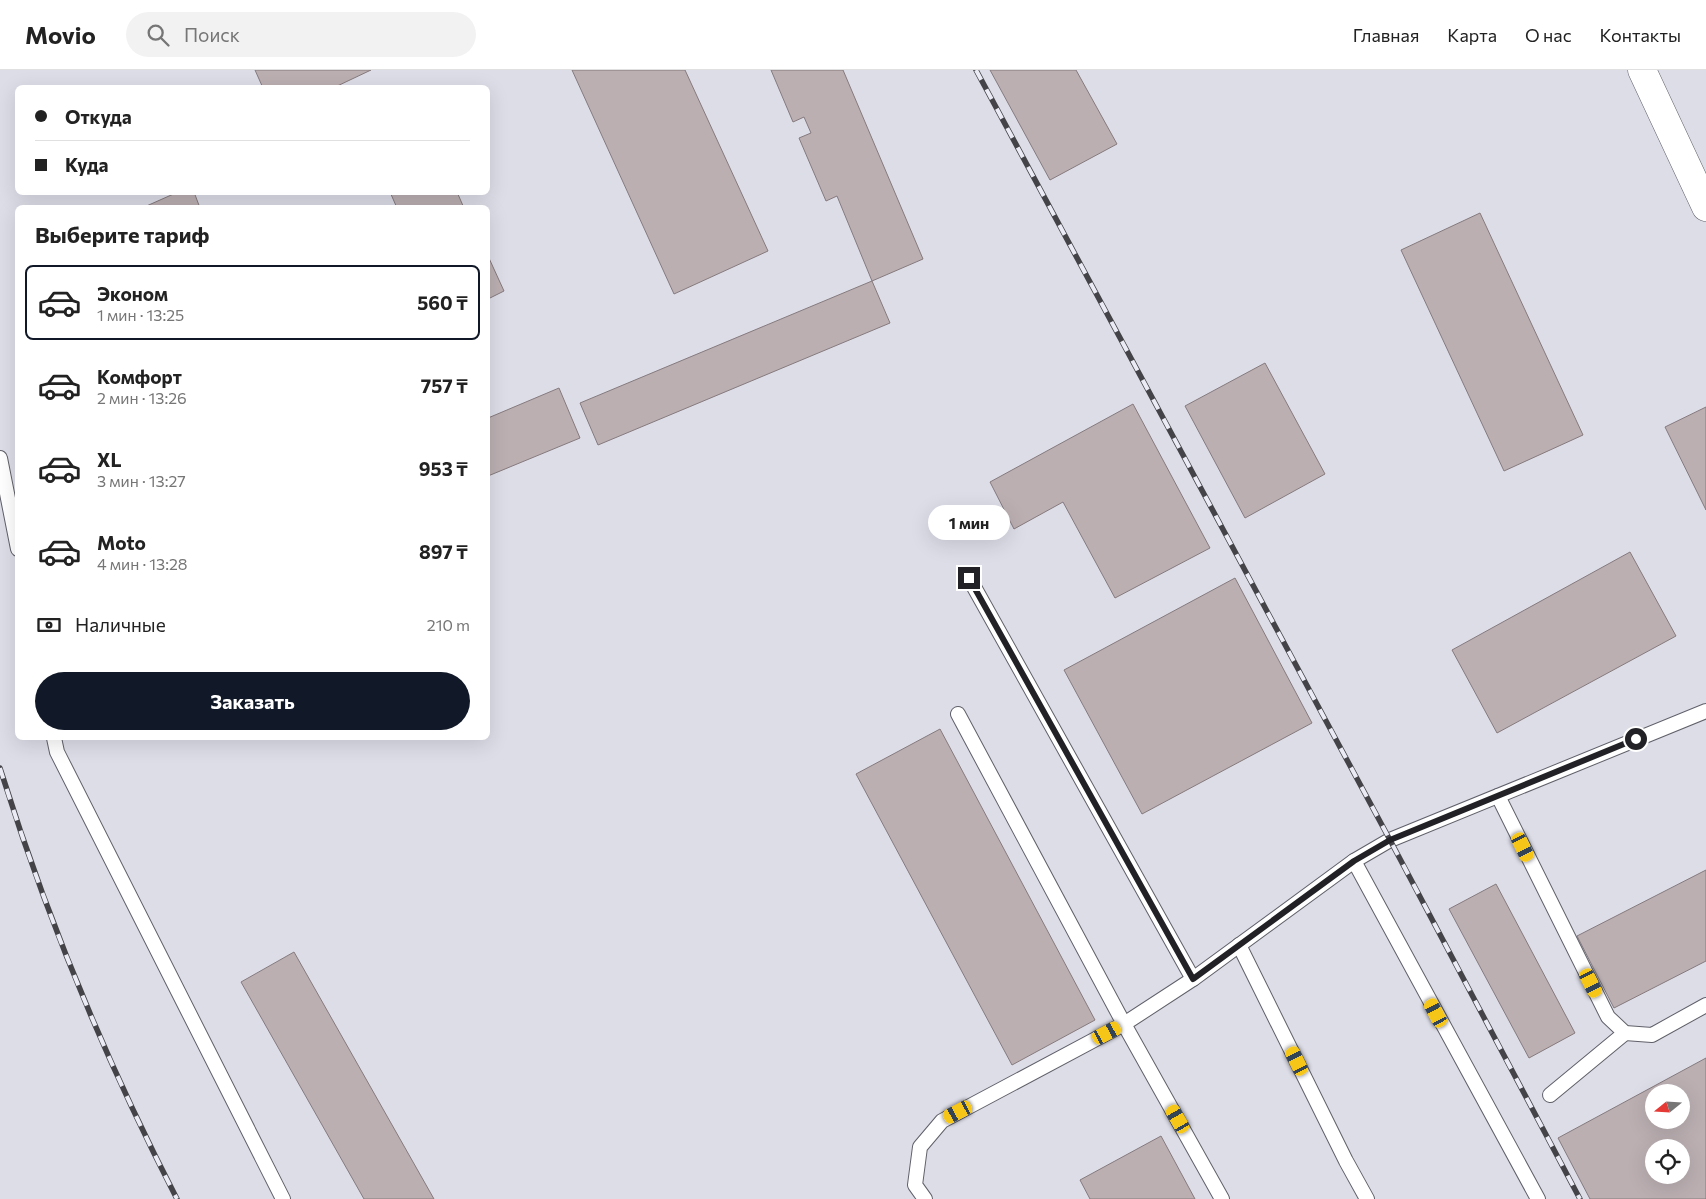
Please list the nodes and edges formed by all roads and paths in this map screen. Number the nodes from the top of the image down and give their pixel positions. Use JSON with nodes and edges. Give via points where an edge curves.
{"nodes":[{"id":1,"x":1642,"y":70,"type":"edge"},
{"id":2,"x":1706,"y":207,"type":"edge"},
{"id":3,"x":0,"y":458,"type":"edge"},
{"id":4,"x":15,"y":534,"type":"edge"},
{"id":5,"x":969,"y":578,"type":"dead end"},
{"id":6,"x":1706,"y":711,"type":"edge"},
{"id":7,"x":958,"y":714,"type":"dead end"},
{"id":8,"x":54,"y":740,"type":"edge"},
{"id":9,"x":1498,"y":796,"type":"junction"},
{"id":10,"x":1354,"y":861,"type":"junction"},
{"id":11,"x":1240,"y":945,"type":"junction"},
{"id":12,"x":1193,"y":979,"type":"junction"},
{"id":13,"x":1706,"y":1005,"type":"edge"},
{"id":14,"x":1124,"y":1024,"type":"junction"},
{"id":15,"x":1625,"y":1033,"type":"junction"},
{"id":16,"x":1550,"y":1096,"type":"dead end"},
{"id":17,"x":283,"y":1199,"type":"edge"},
{"id":18,"x":925,"y":1199,"type":"edge"},
{"id":19,"x":1222,"y":1199,"type":"edge"},
{"id":20,"x":1367,"y":1199,"type":"edge"},
{"id":21,"x":1538,"y":1199,"type":"edge"}],
"edges":[{"from":1,"to":2,"type":"street"},
{"from":3,"to":4,"type":"lane"},
{"from":5,"to":12,"type":"lane"},
{"from":6,"to":9,"type":"lane"},
{"from":7,"to":14,"type":"lane"},
{"from":8,"to":17,"type":"lane","via":[[57,752]]},
{"from":9,"to":10,"type":"lane","via":[[1390,840]]},
{"from":9,"to":15,"type":"lane","via":[[1608,1018]]},
{"from":10,"to":11,"type":"lane"},
{"from":10,"to":21,"type":"lane"},
{"from":11,"to":12,"type":"lane"},
{"from":11,"to":20,"type":"lane"},
{"from":12,"to":14,"type":"lane"},
{"from":13,"to":15,"type":"lane","via":[[1652,1035]]},
{"from":14,"to":18,"type":"lane","via":[[942,1121],[920,1147],[915,1185]]},
{"from":14,"to":19,"type":"lane"},
{"from":15,"to":16,"type":"lane"}]}
